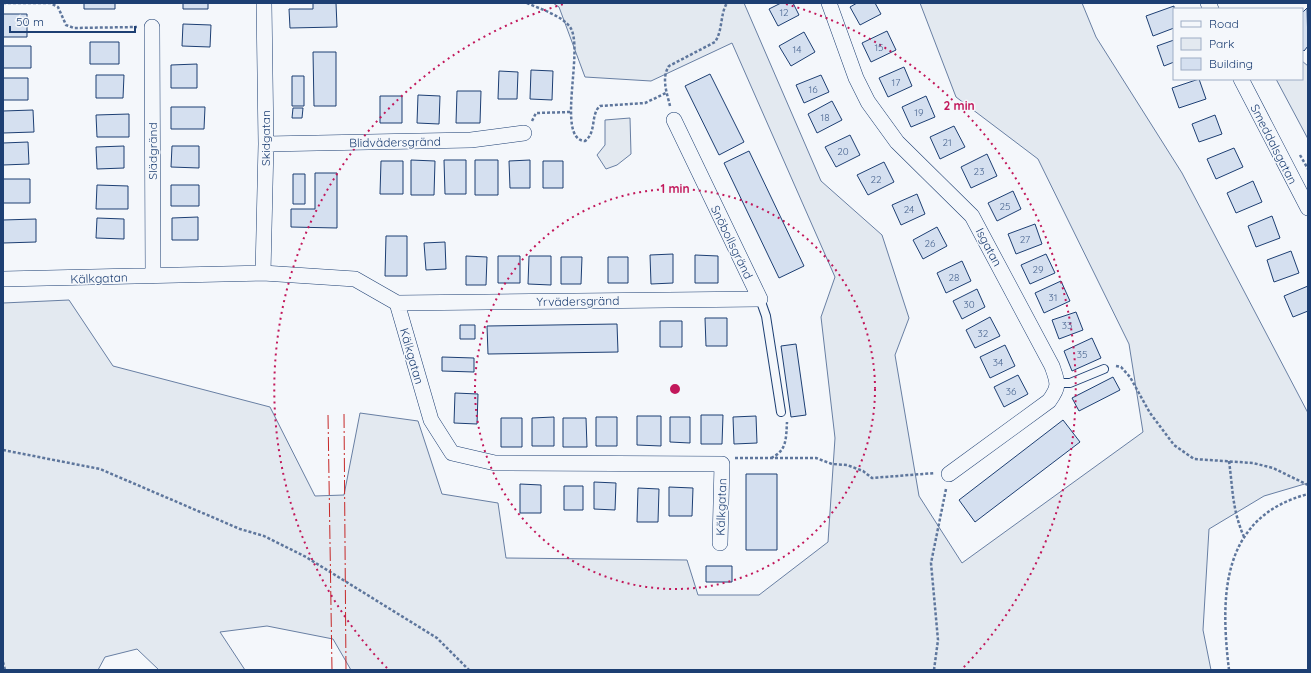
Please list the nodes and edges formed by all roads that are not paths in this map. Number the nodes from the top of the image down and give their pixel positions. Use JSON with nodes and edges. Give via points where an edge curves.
{"nodes":[{"id":1,"x":264,"y":3,"type":"edge"},
{"id":2,"x":829,"y":3,"type":"edge"},
{"id":3,"x":152,"y":27,"type":"road end"},
{"id":4,"x":1242,"y":80,"type":"edge"},
{"id":5,"x":674,"y":120,"type":"road end"},
{"id":6,"x":524,"y":133,"type":"road end"},
{"id":7,"x":266,"y":144,"type":"junction"},
{"id":8,"x":1308,"y":208,"type":"edge"},
{"id":9,"x":263,"y":273,"type":"junction"},
{"id":10,"x":153,"y":276,"type":"junction"},
{"id":11,"x":3,"y":279,"type":"edge"},
{"id":12,"x":760,"y":299,"type":"junction"},
{"id":13,"x":397,"y":303,"type":"junction"},
{"id":14,"x":1104,"y":369,"type":"road end"},
{"id":15,"x":1058,"y":383,"type":"junction"},
{"id":16,"x":781,"y":412,"type":"road end"},
{"id":17,"x":949,"y":474,"type":"road end"},
{"id":18,"x":720,"y":543,"type":"dead end"}],
"edges":[{"from":1,"to":7,"type":"street","name":"Skidgatan"},
{"from":2,"to":15,"type":"street","name":"Isgatan","via":[[856,78],[868,102],[897,142],[972,216],[1052,366]]},
{"from":3,"to":10,"type":"street","name":"Slädgränd"},
{"from":4,"to":8,"type":"street","name":"Smeddalsgatan"},
{"from":5,"to":12,"type":"street","name":"Snöbollsgränd"},
{"from":6,"to":7,"type":"street","name":"Blidvädersgränd","via":[[471,140]]},
{"from":7,"to":9,"type":"street","name":"Skidgatan"},
{"from":9,"to":10,"type":"street","name":"Kälkgatan"},
{"from":9,"to":13,"type":"street","name":"Kälkgatan","via":[[354,279]]},
{"from":10,"to":11,"type":"street","name":"Kälkgatan"},
{"from":12,"to":13,"type":"street","name":"Yrvädersgränd"},
{"from":12,"to":16,"type":"lane","via":[[766,316]]},
{"from":13,"to":18,"type":"street","name":"Kälkgatan","via":[[431,420],[452,453],[495,463],[722,464]]},
{"from":14,"to":15,"type":"lane","via":[[1070,383]]},
{"from":15,"to":17,"type":"street","via":[[1055,393],[1048,401]]}]}
